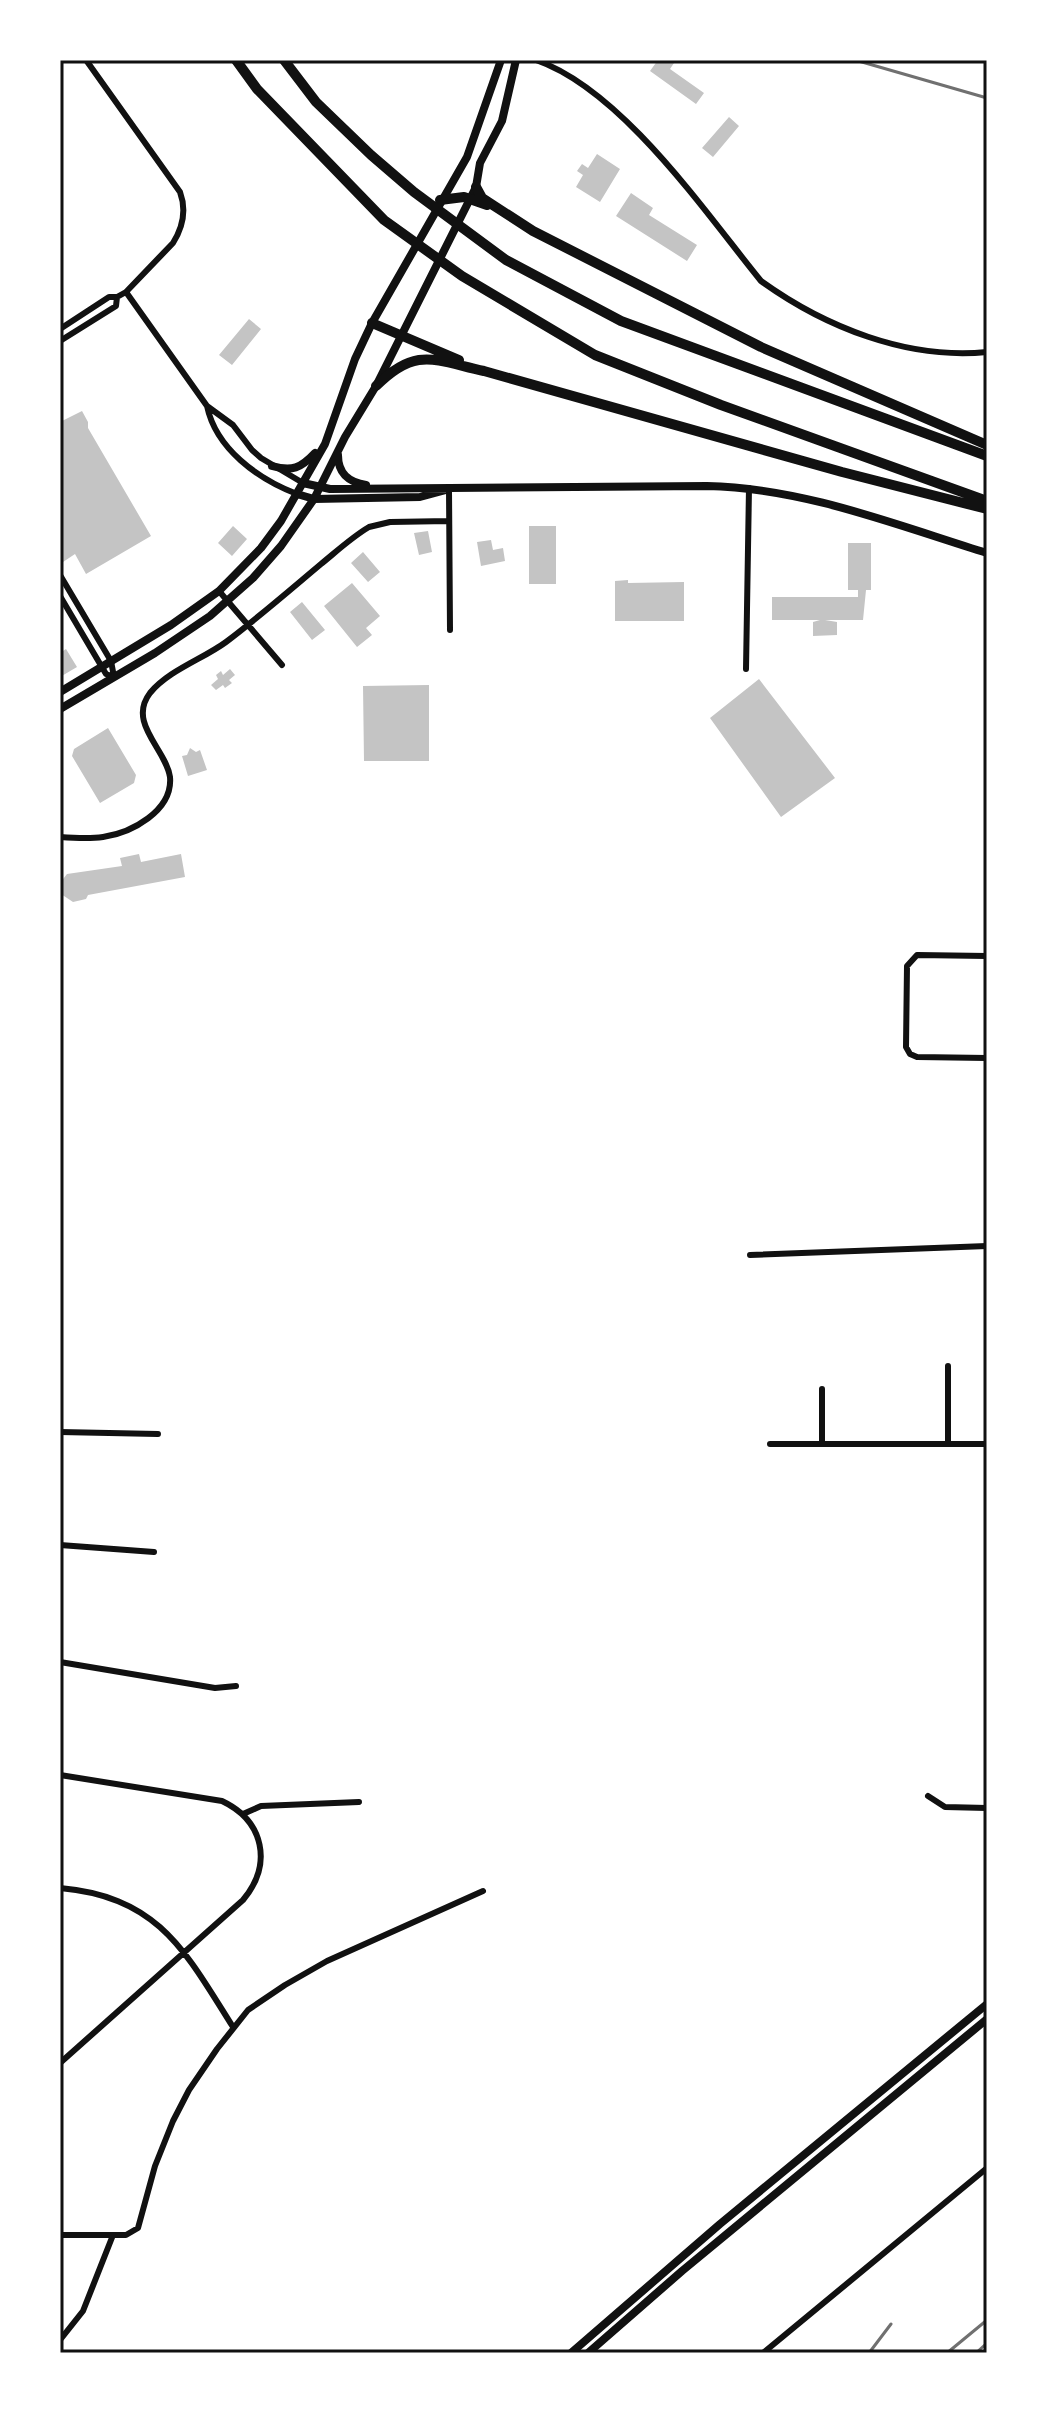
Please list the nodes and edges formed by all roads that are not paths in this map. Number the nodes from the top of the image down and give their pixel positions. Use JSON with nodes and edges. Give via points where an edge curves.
{"nodes":[{"id":1,"x":86,"y":60,"type":"edge"},
{"id":2,"x":236,"y":60,"type":"edge"},
{"id":3,"x":284,"y":60,"type":"edge"},
{"id":4,"x":501,"y":60,"type":"edge"},
{"id":5,"x":516,"y":60,"type":"edge"},
{"id":6,"x":536,"y":60,"type":"edge"},
{"id":7,"x":476,"y":187,"type":"junction"},
{"id":8,"x":470,"y":199,"type":"junction"},
{"id":9,"x":440,"y":200,"type":"junction"},
{"id":10,"x":496,"y":208,"type":"junction"},
{"id":11,"x":126,"y":292,"type":"junction"},
{"id":12,"x":117,"y":297,"type":"junction"},
{"id":13,"x":372,"y":323,"type":"junction"},
{"id":14,"x":60,"y":329,"type":"edge"},
{"id":15,"x":400,"y":335,"type":"junction"},
{"id":16,"x":60,"y":341,"type":"edge"},
{"id":17,"x":987,"y":352,"type":"edge"},
{"id":18,"x":484,"y":371,"type":"junction"},
{"id":19,"x":376,"y":386,"type":"junction"},
{"id":20,"x":207,"y":406,"type":"junction"},
{"id":21,"x":325,"y":444,"type":"junction"},
{"id":22,"x":987,"y":445,"type":"edge"},
{"id":23,"x":339,"y":451,"type":"junction"},
{"id":24,"x":987,"y":456,"type":"edge"},
{"id":25,"x":272,"y":466,"type":"junction"},
{"id":26,"x":303,"y":483,"type":"junction"},
{"id":27,"x":383,"y":487,"type":"junction"},
{"id":28,"x":320,"y":488,"type":"junction"},
{"id":29,"x":749,"y":488,"type":"junction"},
{"id":30,"x":449,"y":489,"type":"junction"},
{"id":31,"x":297,"y":494,"type":"junction"},
{"id":32,"x":314,"y":499,"type":"junction"},
{"id":33,"x":987,"y":501,"type":"edge"},
{"id":34,"x":987,"y":509,"type":"edge"},
{"id":35,"x":449,"y":521,"type":"junction"},
{"id":36,"x":987,"y":553,"type":"edge"},
{"id":37,"x":60,"y":575,"type":"edge"},
{"id":38,"x":219,"y":591,"type":"junction"},
{"id":39,"x":60,"y":596,"type":"edge"},
{"id":40,"x":229,"y":601,"type":"junction"},
{"id":41,"x":248,"y":625,"type":"junction"},
{"id":42,"x":450,"y":630,"type":"dead end"},
{"id":43,"x":111,"y":661,"type":"junction"},
{"id":44,"x":282,"y":665,"type":"dead end"},
{"id":45,"x":102,"y":666,"type":"junction"},
{"id":46,"x":746,"y":669,"type":"dead end"},
{"id":47,"x":114,"y":677,"type":"junction"},
{"id":48,"x":60,"y":692,"type":"edge"},
{"id":49,"x":60,"y":709,"type":"edge"},
{"id":50,"x":60,"y":837,"type":"edge"},
{"id":51,"x":987,"y":956,"type":"edge"},
{"id":52,"x":987,"y":1058,"type":"edge"},
{"id":53,"x":987,"y":1246,"type":"edge"},
{"id":54,"x":750,"y":1255,"type":"dead end"},
{"id":55,"x":948,"y":1366,"type":"dead end"},
{"id":56,"x":822,"y":1389,"type":"dead end"},
{"id":57,"x":60,"y":1432,"type":"edge"},
{"id":58,"x":158,"y":1434,"type":"dead end"},
{"id":59,"x":770,"y":1444,"type":"dead end"},
{"id":60,"x":822,"y":1444,"type":"junction"},
{"id":61,"x":948,"y":1444,"type":"junction"},
{"id":62,"x":987,"y":1444,"type":"edge"},
{"id":63,"x":60,"y":1545,"type":"edge"},
{"id":64,"x":154,"y":1552,"type":"dead end"},
{"id":65,"x":60,"y":1662,"type":"edge"},
{"id":66,"x":236,"y":1686,"type":"dead end"},
{"id":67,"x":60,"y":1775,"type":"edge"},
{"id":68,"x":928,"y":1796,"type":"dead end"},
{"id":69,"x":359,"y":1802,"type":"dead end"},
{"id":70,"x":987,"y":1808,"type":"edge"},
{"id":71,"x":243,"y":1814,"type":"junction"},
{"id":72,"x":60,"y":1888,"type":"edge"},
{"id":73,"x":483,"y":1891,"type":"dead end"},
{"id":74,"x":186,"y":1952,"type":"junction"},
{"id":75,"x":987,"y":2004,"type":"edge"},
{"id":76,"x":987,"y":2019,"type":"edge"},
{"id":77,"x":233,"y":2027,"type":"junction"},
{"id":78,"x":60,"y":2063,"type":"edge"},
{"id":79,"x":987,"y":2168,"type":"edge"},
{"id":80,"x":60,"y":2235,"type":"edge"},
{"id":81,"x":113,"y":2235,"type":"junction"},
{"id":82,"x":60,"y":2340,"type":"edge"},
{"id":83,"x":571,"y":2353,"type":"edge"},
{"id":84,"x":588,"y":2353,"type":"edge"},
{"id":85,"x":763,"y":2353,"type":"edge"}],
"edges":[{"from":1,"to":11,"type":"street","via":[[180,192],[184,207],[173,243]]},
{"from":2,"to":33,"type":"highway","via":[[257,89],[395,228],[462,276],[595,355]]},
{"from":3,"to":24,"type":"highway","via":[[316,102],[414,192],[506,260],[621,321]]},
{"from":4,"to":9,"type":"main road","via":[[467,157]]},
{"from":5,"to":7,"type":"main road","via":[[502,121],[480,163]]},
{"from":6,"to":17,"type":"street","via":[[594,94],[627,121],[761,281],[786,299],[908,348],[960,355]]},
{"from":7,"to":8,"type":"main road"},
{"from":7,"to":10,"type":"highway"},
{"from":8,"to":9,"type":"highway"},
{"from":8,"to":10,"type":"highway"},
{"from":8,"to":15,"type":"main road"},
{"from":9,"to":13,"type":"main road"},
{"from":10,"to":22,"type":"highway","via":[[761,347]]},
{"from":11,"to":12,"type":"street"},
{"from":11,"to":20,"type":"street"},
{"from":12,"to":14,"type":"street"},
{"from":12,"to":16,"type":"street","via":[[116,306]]},
{"from":13,"to":15,"type":"highway"},
{"from":13,"to":21,"type":"main road"},
{"from":15,"to":18,"type":"highway"},
{"from":15,"to":19,"type":"main road"},
{"from":18,"to":19,"type":"highway","via":[[414,360],[396,367]]},
{"from":18,"to":34,"type":"highway"},
{"from":19,"to":23,"type":"main road"},
{"from":20,"to":25,"type":"street"},
{"from":20,"to":31,"type":"street","via":[[210,423],[237,455],[263,477]]},
{"from":21,"to":25,"type":"main road","via":[[296,469]]},
{"from":21,"to":26,"type":"main road"},
{"from":23,"to":27,"type":"main road","via":[[345,477]]},
{"from":23,"to":28,"type":"main road"},
{"from":25,"to":26,"type":"street"},
{"from":26,"to":28,"type":"main road"},
{"from":26,"to":31,"type":"main road"},
{"from":27,"to":28,"type":"main road"},
{"from":27,"to":30,"type":"main road"},
{"from":28,"to":32,"type":"main road"},
{"from":29,"to":30,"type":"main road"},
{"from":29,"to":36,"type":"main road","via":[[817,501]]},
{"from":29,"to":46,"type":"street"},
{"from":30,"to":32,"type":"main road","via":[[420,497]]},
{"from":30,"to":35,"type":"street"},
{"from":31,"to":32,"type":"main road"},
{"from":31,"to":38,"type":"main road","via":[[261,548]]},
{"from":32,"to":40,"type":"main road","via":[[276,552]]},
{"from":35,"to":41,"type":"street","via":[[369,527]]},
{"from":35,"to":42,"type":"street"},
{"from":37,"to":43,"type":"street"},
{"from":38,"to":40,"type":"street"},
{"from":38,"to":43,"type":"main road"},
{"from":39,"to":45,"type":"street"},
{"from":40,"to":41,"type":"street"},
{"from":40,"to":47,"type":"main road"},
{"from":41,"to":44,"type":"street"},
{"from":41,"to":50,"type":"street","via":[[147,698],[145,725],[170,778],[160,808],[113,835]]},
{"from":43,"to":45,"type":"main road"},
{"from":43,"to":47,"type":"street"},
{"from":45,"to":47,"type":"street"},
{"from":45,"to":48,"type":"main road"},
{"from":47,"to":49,"type":"main road"},
{"from":51,"to":52,"type":"street","via":[[917,955],[911,960],[906,1047],[917,1057]]},
{"from":53,"to":54,"type":"street"},
{"from":55,"to":61,"type":"street"},
{"from":56,"to":60,"type":"street"},
{"from":57,"to":58,"type":"street"},
{"from":59,"to":60,"type":"street"},
{"from":60,"to":61,"type":"street"},
{"from":61,"to":62,"type":"street"},
{"from":63,"to":64,"type":"street"},
{"from":65,"to":66,"type":"street","via":[[215,1688]]},
{"from":67,"to":71,"type":"street","via":[[213,1799]]},
{"from":68,"to":70,"type":"street","via":[[945,1807]]},
{"from":69,"to":71,"type":"street","via":[[261,1806]]},
{"from":71,"to":74,"type":"street","via":[[260,1847],[256,1883]]},
{"from":72,"to":74,"type":"street","via":[[99,1893],[136,1909]]},
{"from":73,"to":77,"type":"street","via":[[311,1969],[260,2001]]},
{"from":74,"to":77,"type":"street"},
{"from":74,"to":78,"type":"street"},
{"from":75,"to":83,"type":"main road"},
{"from":76,"to":84,"type":"main road"},
{"from":77,"to":81,"type":"street","via":[[173,2121],[155,2166],[142,2222],[129,2234]]},
{"from":79,"to":85,"type":"street"},
{"from":80,"to":81,"type":"street"},
{"from":81,"to":82,"type":"street","via":[[83,2311]]}]}
